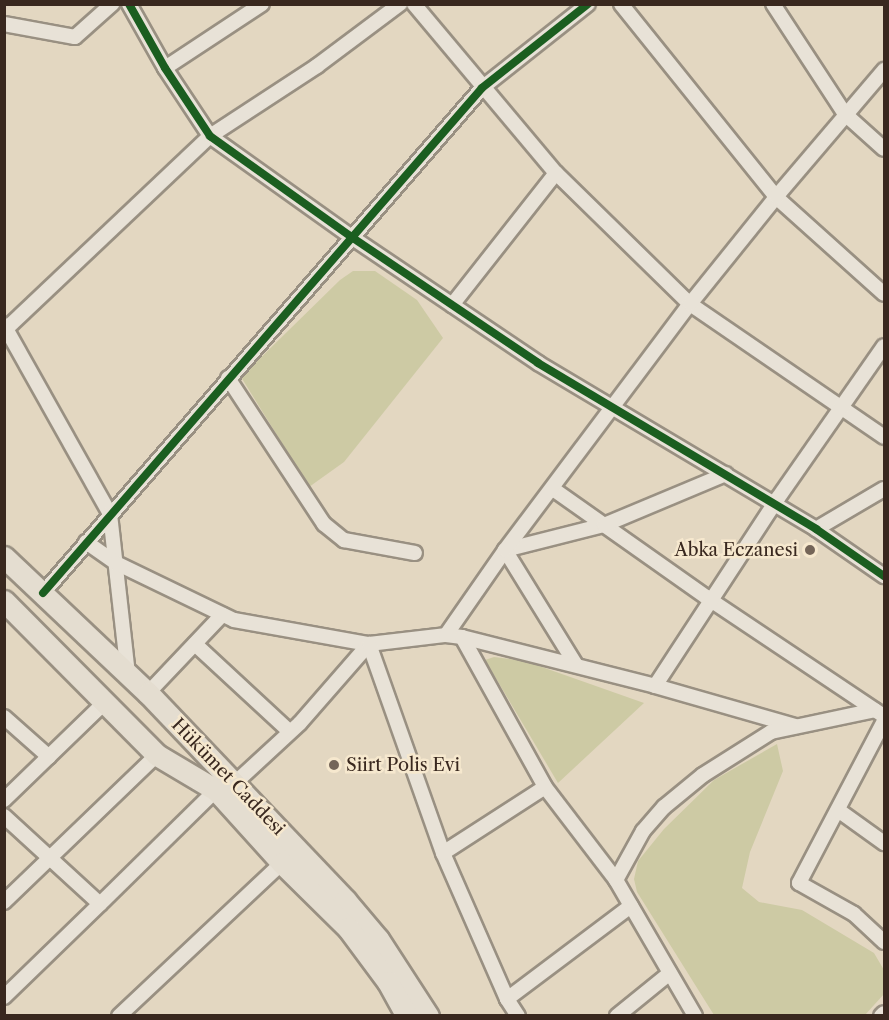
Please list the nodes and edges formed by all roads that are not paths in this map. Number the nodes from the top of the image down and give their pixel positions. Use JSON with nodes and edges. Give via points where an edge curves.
{"nodes":[{"id":1,"x":112,"y":4,"type":"edge"},
{"id":2,"x":129,"y":4,"type":"edge"},
{"id":3,"x":262,"y":4,"type":"edge"},
{"id":4,"x":400,"y":4,"type":"edge"},
{"id":5,"x":414,"y":4,"type":"edge"},
{"id":6,"x":588,"y":4,"type":"edge"},
{"id":7,"x":621,"y":4,"type":"edge"},
{"id":8,"x":773,"y":4,"type":"edge"},
{"id":9,"x":4,"y":24,"type":"edge"},
{"id":10,"x":165,"y":68,"type":"junction"},
{"id":11,"x":885,"y":70,"type":"edge"},
{"id":12,"x":482,"y":88,"type":"junction"},
{"id":13,"x":845,"y":114,"type":"junction"},
{"id":14,"x":210,"y":136,"type":"junction"},
{"id":15,"x":885,"y":149,"type":"edge"},
{"id":16,"x":556,"y":173,"type":"junction"},
{"id":17,"x":776,"y":197,"type":"junction"},
{"id":18,"x":351,"y":236,"type":"junction"},
{"id":19,"x":885,"y":294,"type":"edge"},
{"id":20,"x":690,"y":304,"type":"junction"},
{"id":21,"x":452,"y":305,"type":"junction"},
{"id":22,"x":6,"y":326,"type":"edge"},
{"id":23,"x":885,"y":346,"type":"edge"},
{"id":24,"x":228,"y":378,"type":"junction"},
{"id":25,"x":612,"y":406,"type":"junction"},
{"id":26,"x":842,"y":407,"type":"junction"},
{"id":27,"x":885,"y":437,"type":"edge"},
{"id":28,"x":726,"y":474,"type":"junction"},
{"id":29,"x":553,"y":489,"type":"junction"},
{"id":30,"x":885,"y":489,"type":"edge"},
{"id":31,"x":774,"y":504,"type":"junction"},
{"id":32,"x":110,"y":514,"type":"junction"},
{"id":33,"x":604,"y":525,"type":"junction"},
{"id":34,"x":816,"y":529,"type":"junction"},
{"id":35,"x":86,"y":542,"type":"junction"},
{"id":36,"x":505,"y":550,"type":"junction"},
{"id":37,"x":415,"y":553,"type":"dead end"},
{"id":38,"x":4,"y":557,"type":"edge"},
{"id":39,"x":116,"y":563,"type":"junction"},
{"id":40,"x":885,"y":576,"type":"edge"},
{"id":41,"x":43,"y":593,"type":"junction"},
{"id":42,"x":710,"y":600,"type":"junction"},
{"id":43,"x":4,"y":601,"type":"edge"},
{"id":44,"x":222,"y":615,"type":"junction"},
{"id":45,"x":446,"y":635,"type":"junction"},
{"id":46,"x":462,"y":637,"type":"junction"},
{"id":47,"x":195,"y":644,"type":"junction"},
{"id":48,"x":369,"y":644,"type":"junction"},
{"id":49,"x":576,"y":665,"type":"junction"},
{"id":50,"x":128,"y":675,"type":"junction"},
{"id":51,"x":655,"y":686,"type":"junction"},
{"id":52,"x":148,"y":693,"type":"junction"},
{"id":53,"x":105,"y":702,"type":"junction"},
{"id":54,"x":880,"y":713,"type":"edge"},
{"id":55,"x":4,"y":717,"type":"edge"},
{"id":56,"x":885,"y":721,"type":"edge"},
{"id":57,"x":795,"y":726,"type":"junction"},
{"id":58,"x":290,"y":732,"type":"junction"},
{"id":59,"x":157,"y":755,"type":"junction"},
{"id":60,"x":49,"y":757,"type":"junction"},
{"id":61,"x":225,"y":787,"type":"junction"},
{"id":62,"x":545,"y":787,"type":"junction"},
{"id":63,"x":4,"y":800,"type":"edge"},
{"id":64,"x":838,"y":810,"type":"junction"},
{"id":65,"x":4,"y":816,"type":"edge"},
{"id":66,"x":885,"y":843,"type":"edge"},
{"id":67,"x":443,"y":853,"type":"junction"},
{"id":68,"x":49,"y":857,"type":"junction"},
{"id":69,"x":282,"y":863,"type":"junction"},
{"id":70,"x":616,"y":880,"type":"junction"},
{"id":71,"x":4,"y":902,"type":"edge"},
{"id":72,"x":100,"y":904,"type":"junction"},
{"id":73,"x":631,"y":906,"type":"junction"},
{"id":74,"x":885,"y":942,"type":"edge"},
{"id":75,"x":670,"y":973,"type":"junction"},
{"id":76,"x":4,"y":997,"type":"edge"},
{"id":77,"x":507,"y":999,"type":"junction"},
{"id":78,"x":885,"y":1013,"type":"edge"},
{"id":79,"x":119,"y":1016,"type":"edge"},
{"id":80,"x":407,"y":1016,"type":"edge"},
{"id":81,"x":428,"y":1016,"type":"edge"},
{"id":82,"x":518,"y":1016,"type":"edge"},
{"id":83,"x":617,"y":1016,"type":"edge"},
{"id":84,"x":695,"y":1016,"type":"edge"},
{"id":85,"x":881,"y":1016,"type":"edge"}],
"edges":[{"from":1,"to":9,"type":"street","via":[[75,37]]},
{"from":2,"to":10,"type":"street"},
{"from":3,"to":10,"type":"street"},
{"from":4,"to":14,"type":"street","via":[[317,66]]},
{"from":5,"to":12,"type":"street"},
{"from":6,"to":12,"type":"street"},
{"from":7,"to":17,"type":"street"},
{"from":8,"to":13,"type":"street"},
{"from":10,"to":14,"type":"street"},
{"from":11,"to":13,"type":"street"},
{"from":12,"to":16,"type":"street"},
{"from":12,"to":18,"type":"street"},
{"from":13,"to":15,"type":"street"},
{"from":13,"to":17,"type":"street"},
{"from":14,"to":18,"type":"street"},
{"from":14,"to":22,"type":"street"},
{"from":16,"to":20,"type":"street"},
{"from":16,"to":21,"type":"street"},
{"from":17,"to":19,"type":"street"},
{"from":17,"to":20,"type":"street"},
{"from":18,"to":21,"type":"street"},
{"from":18,"to":24,"type":"street"},
{"from":20,"to":25,"type":"street"},
{"from":20,"to":26,"type":"street"},
{"from":21,"to":25,"type":"street","via":[[538,363]]},
{"from":22,"to":32,"type":"street"},
{"from":23,"to":26,"type":"street"},
{"from":24,"to":32,"type":"street"},
{"from":24,"to":37,"type":"street","via":[[324,524],[344,540]]},
{"from":25,"to":28,"type":"street"},
{"from":25,"to":29,"type":"street"},
{"from":26,"to":27,"type":"street"},
{"from":26,"to":31,"type":"street"},
{"from":28,"to":31,"type":"street"},
{"from":28,"to":33,"type":"street"},
{"from":29,"to":33,"type":"street"},
{"from":29,"to":36,"type":"street"},
{"from":30,"to":34,"type":"street"},
{"from":31,"to":34,"type":"street"},
{"from":31,"to":42,"type":"street"},
{"from":32,"to":35,"type":"street"},
{"from":32,"to":39,"type":"street"},
{"from":33,"to":36,"type":"street"},
{"from":33,"to":42,"type":"street"},
{"from":34,"to":40,"type":"street"},
{"from":35,"to":39,"type":"street"},
{"from":35,"to":41,"type":"street"},
{"from":36,"to":45,"type":"street"},
{"from":36,"to":49,"type":"street"},
{"from":38,"to":41,"type":"main road","name":"Hükümet Caddesi"},
{"from":39,"to":44,"type":"street"},
{"from":39,"to":50,"type":"street"},
{"from":41,"to":50,"type":"main road","name":"Hükümet Caddesi"},
{"from":42,"to":51,"type":"street"},
{"from":42,"to":54,"type":"street"},
{"from":43,"to":53,"type":"main road"},
{"from":44,"to":47,"type":"street"},
{"from":44,"to":48,"type":"street"},
{"from":45,"to":46,"type":"street"},
{"from":45,"to":48,"type":"street"},
{"from":46,"to":49,"type":"street"},
{"from":46,"to":62,"type":"street"},
{"from":47,"to":52,"type":"street"},
{"from":47,"to":58,"type":"street"},
{"from":48,"to":58,"type":"street"},
{"from":48,"to":67,"type":"street"},
{"from":49,"to":51,"type":"street"},
{"from":50,"to":52,"type":"main road","name":"Hükümet Caddesi"},
{"from":51,"to":57,"type":"street"},
{"from":52,"to":61,"type":"main road","name":"Hükümet Caddesi"},
{"from":53,"to":59,"type":"main road"},
{"from":53,"to":60,"type":"street"},
{"from":54,"to":57,"type":"street"},
{"from":55,"to":60,"type":"street"},
{"from":56,"to":64,"type":"street"},
{"from":57,"to":70,"type":"street","via":[[771,732],[704,775],[664,807],[642,831]]},
{"from":58,"to":61,"type":"street"},
{"from":59,"to":61,"type":"main road"},
{"from":59,"to":68,"type":"street"},
{"from":60,"to":63,"type":"street"},
{"from":61,"to":69,"type":"main road"},
{"from":61,"to":72,"type":"street"},
{"from":61,"to":81,"type":"main road","name":"Hükümet Caddesi","via":[[378,939]]},
{"from":62,"to":67,"type":"street"},
{"from":62,"to":70,"type":"street"},
{"from":64,"to":66,"type":"street"},
{"from":64,"to":74,"type":"street","via":[[799,883],[854,914]]},
{"from":65,"to":68,"type":"street"},
{"from":67,"to":77,"type":"street"},
{"from":68,"to":71,"type":"street"},
{"from":68,"to":72,"type":"street"},
{"from":69,"to":79,"type":"street"},
{"from":69,"to":80,"type":"main road","via":[[348,927]]},
{"from":70,"to":73,"type":"street"},
{"from":72,"to":76,"type":"street"},
{"from":73,"to":75,"type":"street"},
{"from":73,"to":77,"type":"street"},
{"from":75,"to":83,"type":"street"},
{"from":75,"to":84,"type":"street"},
{"from":77,"to":82,"type":"street"},
{"from":78,"to":85,"type":"street"}]}
